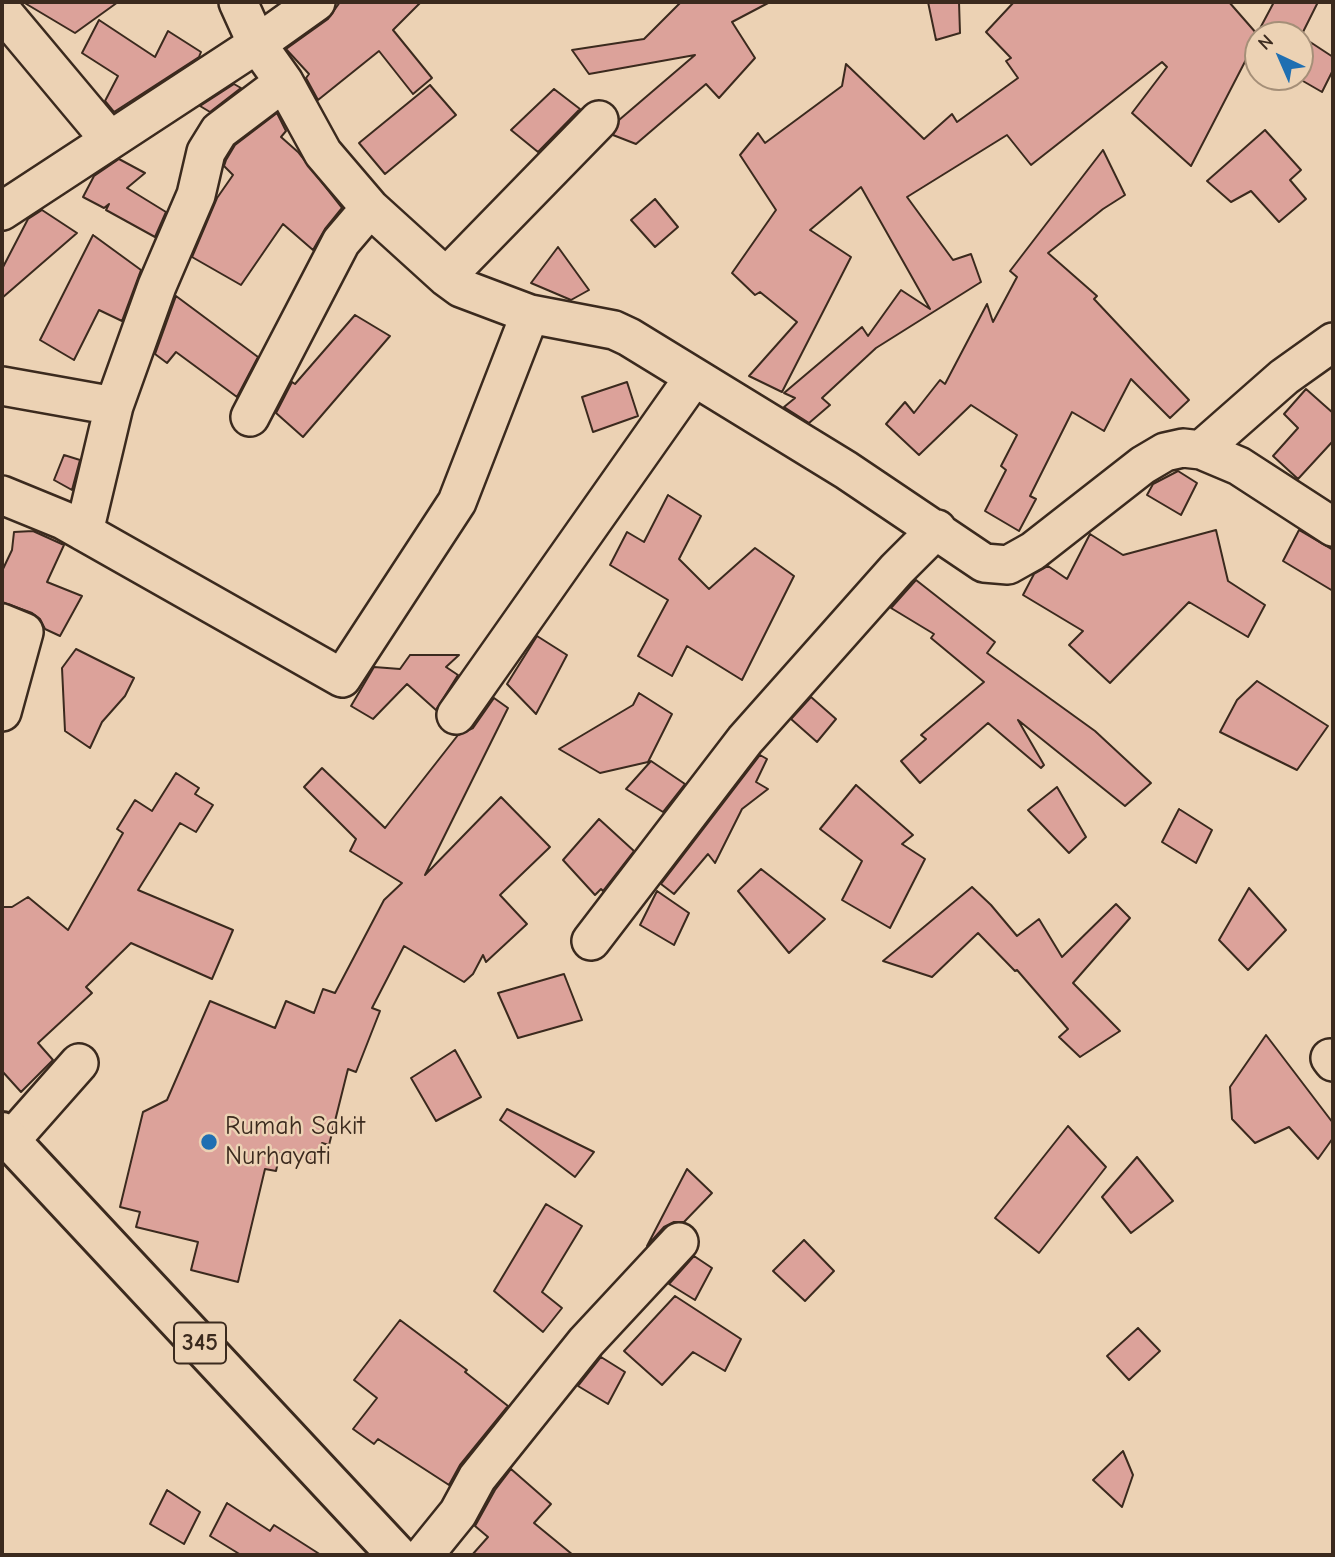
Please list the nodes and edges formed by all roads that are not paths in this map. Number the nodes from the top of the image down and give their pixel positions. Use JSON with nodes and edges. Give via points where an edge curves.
{"nodes":[{"id":1,"x":238,"y":2,"type":"edge"},
{"id":2,"x":316,"y":2,"type":"edge"},
{"id":3,"x":2,"y":11,"type":"edge"},
{"id":4,"x":257,"y":44,"type":"junction"},
{"id":5,"x":284,"y":82,"type":"junction"},
{"id":6,"x":599,"y":120,"type":"dead end"},
{"id":7,"x":110,"y":140,"type":"junction"},
{"id":8,"x":370,"y":208,"type":"junction"},
{"id":9,"x":2,"y":211,"type":"edge"},
{"id":10,"x":446,"y":277,"type":"junction"},
{"id":11,"x":530,"y":314,"type":"junction"},
{"id":12,"x":1333,"y":342,"type":"edge"},
{"id":13,"x":694,"y":377,"type":"junction"},
{"id":14,"x":2,"y":386,"type":"edge"},
{"id":15,"x":114,"y":406,"type":"junction"},
{"id":16,"x":250,"y":417,"type":"dead end"},
{"id":17,"x":1201,"y":450,"type":"junction"},
{"id":18,"x":2,"y":495,"type":"edge"},
{"id":19,"x":1333,"y":527,"type":"edge"},
{"id":20,"x":937,"y":529,"type":"junction"},
{"id":21,"x":84,"y":532,"type":"junction"},
{"id":22,"x":2,"y":623,"type":"edge"},
{"id":23,"x":2,"y":712,"type":"edge"},
{"id":24,"x":456,"y":715,"type":"dead end"},
{"id":25,"x":591,"y":941,"type":"dead end"},
{"id":26,"x":79,"y":1063,"type":"dead end"},
{"id":27,"x":6,"y":1136,"type":"edge"},
{"id":28,"x":679,"y":1242,"type":"dead end"},
{"id":29,"x":397,"y":1555,"type":"edge"},
{"id":30,"x":424,"y":1555,"type":"edge"}],
"edges":[{"from":1,"to":4,"type":"street"},
{"from":2,"to":4,"type":"street"},
{"from":3,"to":7,"type":"street"},
{"from":4,"to":5,"type":"street"},
{"from":4,"to":7,"type":"street"},
{"from":5,"to":8,"type":"street","via":[[323,153]]},
{"from":5,"to":15,"type":"street","via":[[219,131],[206,152],[196,195]]},
{"from":6,"to":10,"type":"street"},
{"from":7,"to":9,"type":"street"},
{"from":8,"to":10,"type":"street"},
{"from":8,"to":16,"type":"street","via":[[341,242]]},
{"from":10,"to":11,"type":"street","via":[[461,288]]},
{"from":11,"to":13,"type":"street","via":[[614,330]]},
{"from":11,"to":21,"type":"street","via":[[457,502],[342,678]]},
{"from":12,"to":17,"type":"street","via":[[1284,377]]},
{"from":13,"to":20,"type":"street"},
{"from":13,"to":24,"type":"street"},
{"from":14,"to":15,"type":"street"},
{"from":15,"to":21,"type":"street"},
{"from":17,"to":19,"type":"street","via":[[1239,466]]},
{"from":17,"to":20,"type":"street","via":[[1165,452],[1143,465],[1033,551],[1008,565],[984,563]]},
{"from":18,"to":21,"type":"street"},
{"from":20,"to":25,"type":"street","via":[[745,740]]},
{"from":22,"to":23,"type":"street","via":[[24,632]]},
{"from":26,"to":27,"type":"street"},
{"from":27,"to":29,"type":"main road","number":"345"},
{"from":28,"to":30,"type":"street","via":[[586,1342],[477,1478],[458,1513]]}]}
